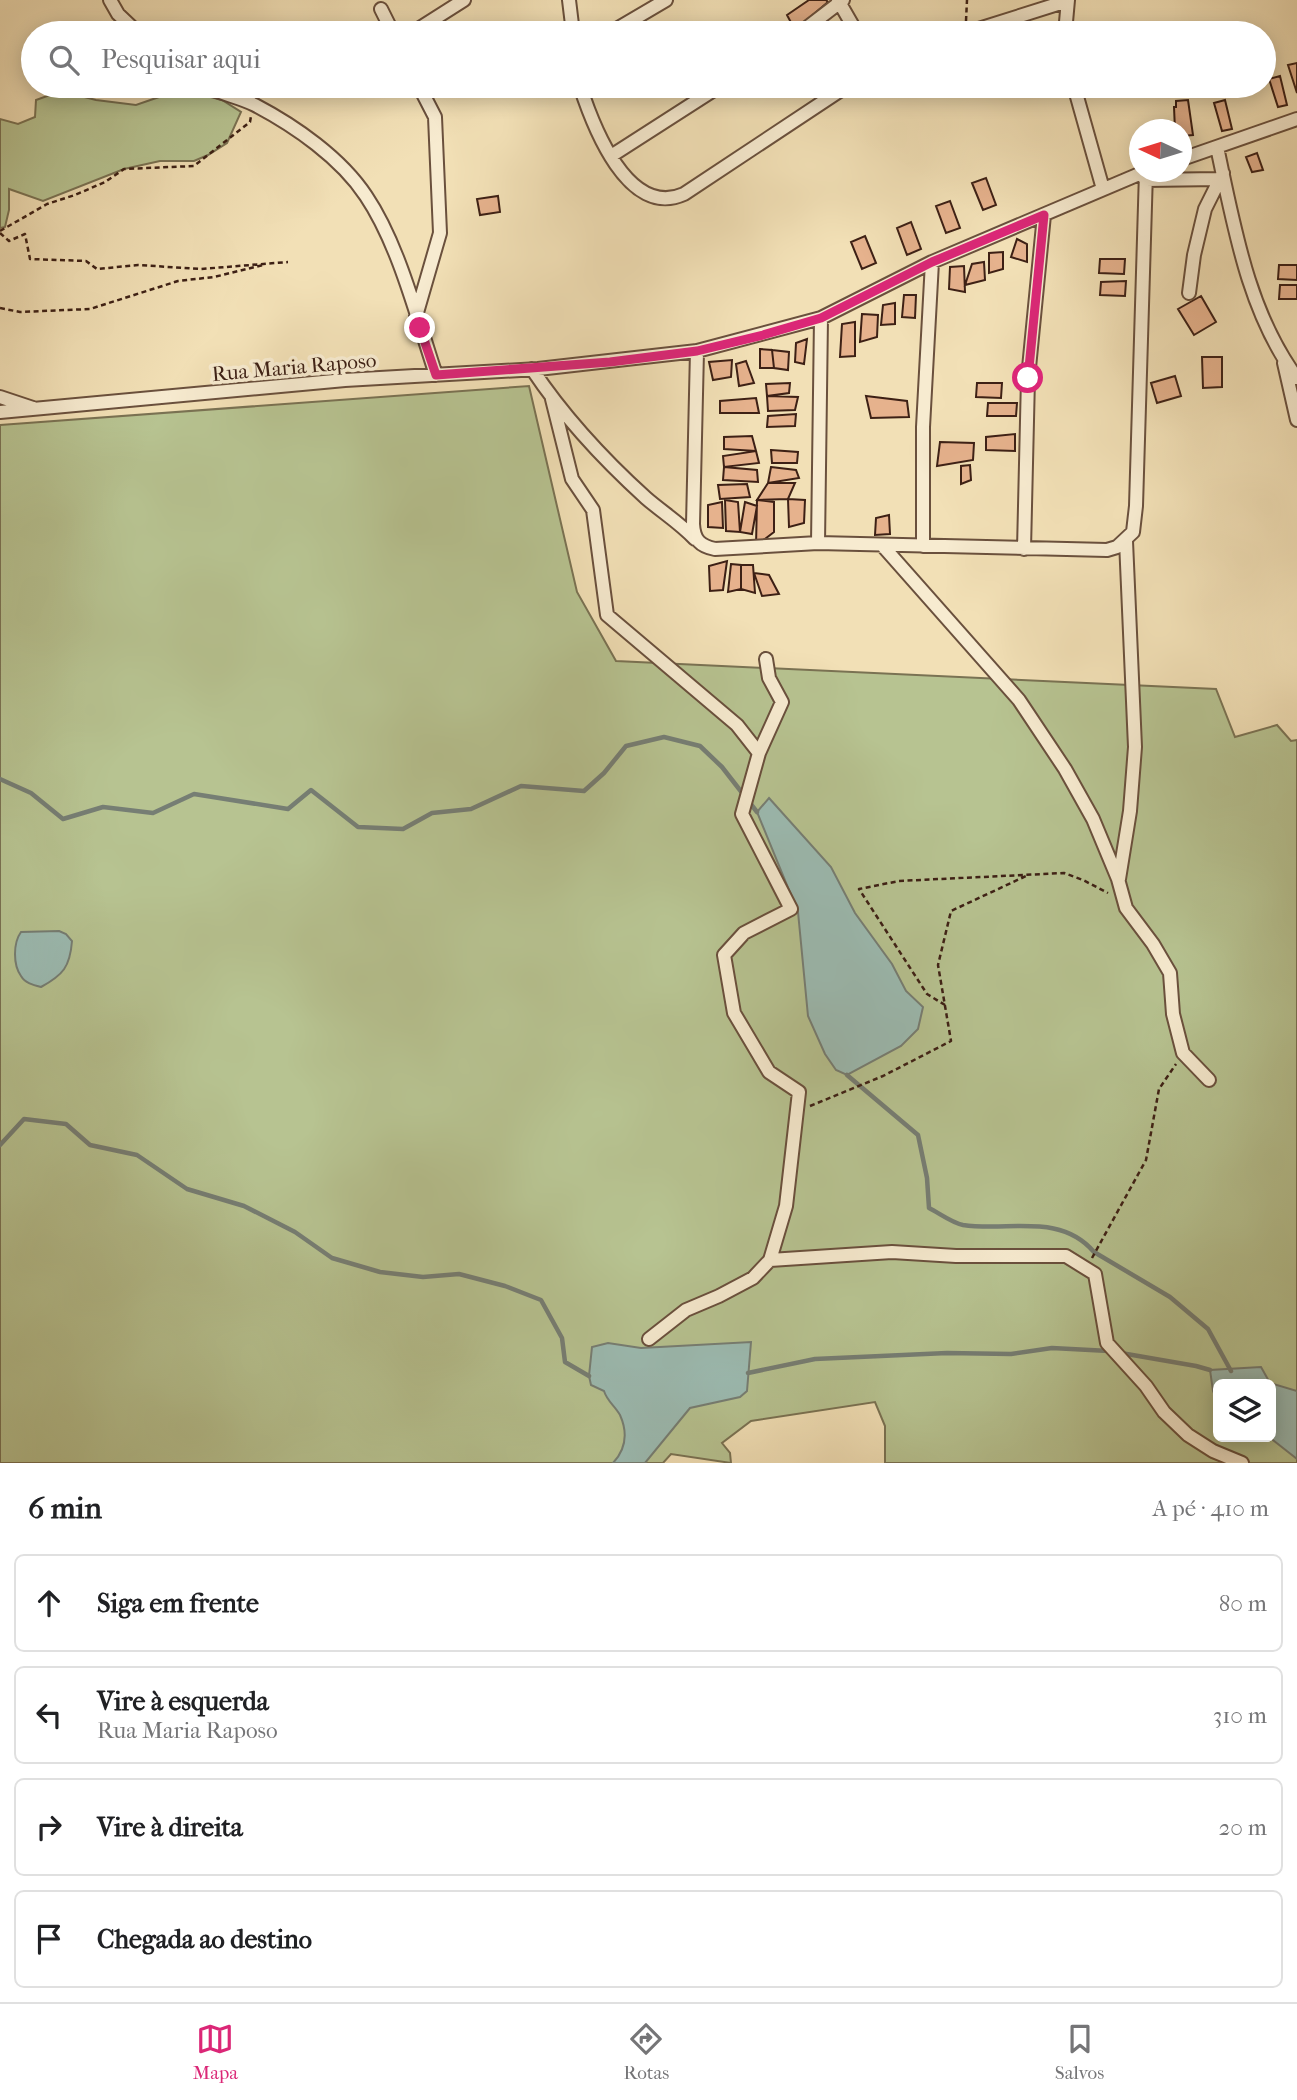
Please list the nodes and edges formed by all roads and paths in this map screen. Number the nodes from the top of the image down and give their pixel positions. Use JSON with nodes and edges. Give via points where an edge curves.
{"nodes":[{"id":1,"x":110,"y":0,"type":"edge"},
{"id":2,"x":464,"y":0,"type":"edge"},
{"id":3,"x":569,"y":0,"type":"edge"},
{"id":4,"x":666,"y":0,"type":"edge"},
{"id":5,"x":967,"y":0,"type":"edge"},
{"id":6,"x":840,"y":1,"type":"edge"},
{"id":7,"x":1067,"y":1,"type":"edge"},
{"id":8,"x":381,"y":9,"type":"dead end"},
{"id":9,"x":125,"y":21,"type":"edge"},
{"id":10,"x":387,"y":21,"type":"edge"},
{"id":11,"x":431,"y":21,"type":"edge"},
{"id":12,"x":572,"y":21,"type":"edge"},
{"id":13,"x":630,"y":21,"type":"edge"},
{"id":14,"x":815,"y":21,"type":"edge"},
{"id":15,"x":851,"y":21,"type":"edge"},
{"id":16,"x":966,"y":21,"type":"edge"},
{"id":17,"x":992,"y":21,"type":"edge"},
{"id":18,"x":1066,"y":21,"type":"edge"},
{"id":19,"x":236,"y":98,"type":"edge"},
{"id":20,"x":425,"y":98,"type":"edge"},
{"id":21,"x":584,"y":98,"type":"edge"},
{"id":22,"x":701,"y":98,"type":"edge"},
{"id":23,"x":829,"y":98,"type":"edge"},
{"id":24,"x":1077,"y":98,"type":"edge"},
{"id":25,"x":254,"y":105,"type":"junction"},
{"id":26,"x":1297,"y":119,"type":"edge"},
{"id":27,"x":1217,"y":147,"type":"junction"},
{"id":28,"x":1192,"y":155,"type":"edge"},
{"id":29,"x":611,"y":156,"type":"junction"},
{"id":30,"x":1192,"y":175,"type":"edge"},
{"id":31,"x":1221,"y":176,"type":"junction"},
{"id":32,"x":1129,"y":180,"type":"edge"},
{"id":33,"x":1145,"y":182,"type":"edge"},
{"id":34,"x":1103,"y":189,"type":"junction"},
{"id":35,"x":1044,"y":215,"type":"junction"},
{"id":36,"x":0,"y":232,"type":"edge"},
{"id":37,"x":288,"y":262,"type":"dead end"},
{"id":38,"x":932,"y":262,"type":"junction"},
{"id":39,"x":272,"y":263,"type":"junction"},
{"id":40,"x":1189,"y":293,"type":"dead end"},
{"id":41,"x":0,"y":308,"type":"edge"},
{"id":42,"x":416,"y":316,"type":"junction"},
{"id":43,"x":821,"y":318,"type":"junction"},
{"id":44,"x":697,"y":351,"type":"junction"},
{"id":45,"x":1283,"y":359,"type":"junction"},
{"id":46,"x":532,"y":369,"type":"junction"},
{"id":47,"x":436,"y":375,"type":"junction"},
{"id":48,"x":1297,"y":378,"type":"edge"},
{"id":49,"x":0,"y":397,"type":"edge"},
{"id":50,"x":552,"y":399,"type":"junction"},
{"id":51,"x":38,"y":409,"type":"junction"},
{"id":52,"x":0,"y":412,"type":"edge"},
{"id":53,"x":1297,"y":420,"type":"edge"},
{"id":54,"x":1126,"y":541,"type":"junction"},
{"id":55,"x":818,"y":542,"type":"junction"},
{"id":56,"x":699,"y":543,"type":"junction"},
{"id":57,"x":881,"y":545,"type":"junction"},
{"id":58,"x":923,"y":546,"type":"junction"},
{"id":59,"x":1024,"y":550,"type":"junction"},
{"id":60,"x":766,"y":659,"type":"dead end"},
{"id":61,"x":759,"y":753,"type":"junction"},
{"id":62,"x":1029,"y":874,"type":"junction"},
{"id":63,"x":1118,"y":879,"type":"junction"},
{"id":64,"x":1125,"y":905,"type":"junction"},
{"id":65,"x":945,"y":1005,"type":"junction"},
{"id":66,"x":1183,"y":1053,"type":"junction"},
{"id":67,"x":1209,"y":1080,"type":"dead end"},
{"id":68,"x":797,"y":1112,"type":"junction"},
{"id":69,"x":770,"y":1260,"type":"junction"},
{"id":70,"x":1086,"y":1268,"type":"junction"},
{"id":71,"x":649,"y":1339,"type":"dead end"},
{"id":72,"x":1242,"y":1463,"type":"edge"}],
"edges":[{"from":1,"to":9,"type":"street"},
{"from":2,"to":11,"type":"street"},
{"from":3,"to":12,"type":"street"},
{"from":4,"to":13,"type":"street"},
{"from":5,"to":16,"type":"path"},
{"from":6,"to":14,"type":"street"},
{"from":6,"to":15,"type":"street"},
{"from":7,"to":17,"type":"street"},
{"from":7,"to":18,"type":"street"},
{"from":8,"to":10,"type":"street"},
{"from":19,"to":25,"type":"street"},
{"from":20,"to":42,"type":"street","via":[[435,117],[440,233]]},
{"from":21,"to":29,"type":"street"},
{"from":22,"to":29,"type":"street"},
{"from":23,"to":29,"type":"street","via":[[672,199],[662,200],[637,188]]},
{"from":24,"to":34,"type":"street"},
{"from":25,"to":36,"type":"path","via":[[250,122],[194,166],[124,169],[105,182],[47,204]]},
{"from":25,"to":42,"type":"street","via":[[320,149],[366,196],[386,233]]},
{"from":26,"to":27,"type":"street"},
{"from":27,"to":28,"type":"street"},
{"from":27,"to":31,"type":"street"},
{"from":30,"to":31,"type":"street"},
{"from":31,"to":40,"type":"street","via":[[1205,209]]},
{"from":31,"to":45,"type":"street","via":[[1245,270]]},
{"from":32,"to":34,"type":"street","name":"Rua Maria Raposo"},
{"from":33,"to":54,"type":"street","via":[[1136,506],[1133,532]]},
{"from":34,"to":35,"type":"street","name":"Rua Maria Raposo"},
{"from":35,"to":38,"type":"street","name":"Rua Maria Raposo"},
{"from":35,"to":59,"type":"street","via":[[1028,378]]},
{"from":36,"to":39,"type":"path","via":[[9,241],[25,234],[30,259],[86,261],[97,269],[138,265],[201,269]]},
{"from":37,"to":39,"type":"path"},
{"from":38,"to":43,"type":"street","name":"Rua Maria Raposo"},
{"from":38,"to":58,"type":"street","via":[[923,427]]},
{"from":39,"to":41,"type":"path","via":[[178,281],[90,309],[20,312]]},
{"from":42,"to":47,"type":"street"},
{"from":43,"to":44,"type":"street","name":"Rua Maria Raposo"},
{"from":43,"to":55,"type":"street"},
{"from":44,"to":46,"type":"street","name":"Rua Maria Raposo"},
{"from":44,"to":56,"type":"street","via":[[693,524]]},
{"from":45,"to":48,"type":"street"},
{"from":45,"to":53,"type":"street"},
{"from":46,"to":47,"type":"street","name":"Rua Maria Raposo"},
{"from":46,"to":50,"type":"street"},
{"from":47,"to":51,"type":"street","name":"Rua Maria Raposo"},
{"from":49,"to":51,"type":"street"},
{"from":50,"to":56,"type":"street","via":[[629,482]]},
{"from":50,"to":61,"type":"street","via":[[572,479],[593,510],[607,615],[737,725]]},
{"from":51,"to":52,"type":"street","name":"Rua Maria Raposo"},
{"from":54,"to":59,"type":"street","via":[[1107,550]]},
{"from":54,"to":63,"type":"street","via":[[1135,747]]},
{"from":55,"to":56,"type":"street","via":[[715,549]]},
{"from":55,"to":57,"type":"street"},
{"from":57,"to":58,"type":"street"},
{"from":57,"to":63,"type":"street","via":[[1019,701],[1093,819]]},
{"from":58,"to":59,"type":"street"},
{"from":60,"to":61,"type":"street","via":[[769,678],[782,702]]},
{"from":61,"to":68,"type":"street","via":[[742,814],[791,909],[744,933],[724,955],[734,1013],[769,1072],[799,1093]]},
{"from":62,"to":64,"type":"path","via":[[1064,873]]},
{"from":62,"to":65,"type":"path","via":[[951,911],[939,965]]},
{"from":62,"to":65,"type":"path","via":[[899,881],[859,889],[927,994]]},
{"from":63,"to":64,"type":"street"},
{"from":64,"to":66,"type":"street","via":[[1170,973],[1173,1014]]},
{"from":65,"to":68,"type":"path","via":[[951,1041]]},
{"from":66,"to":67,"type":"street"},
{"from":66,"to":70,"type":"path","via":[[1159,1089],[1146,1160]]},
{"from":68,"to":69,"type":"street","via":[[786,1206]]},
{"from":69,"to":70,"type":"street","via":[[892,1252],[1066,1256]]},
{"from":69,"to":71,"type":"street","via":[[753,1278],[686,1310]]},
{"from":70,"to":72,"type":"street","via":[[1095,1274],[1107,1343],[1188,1435]]}]}
